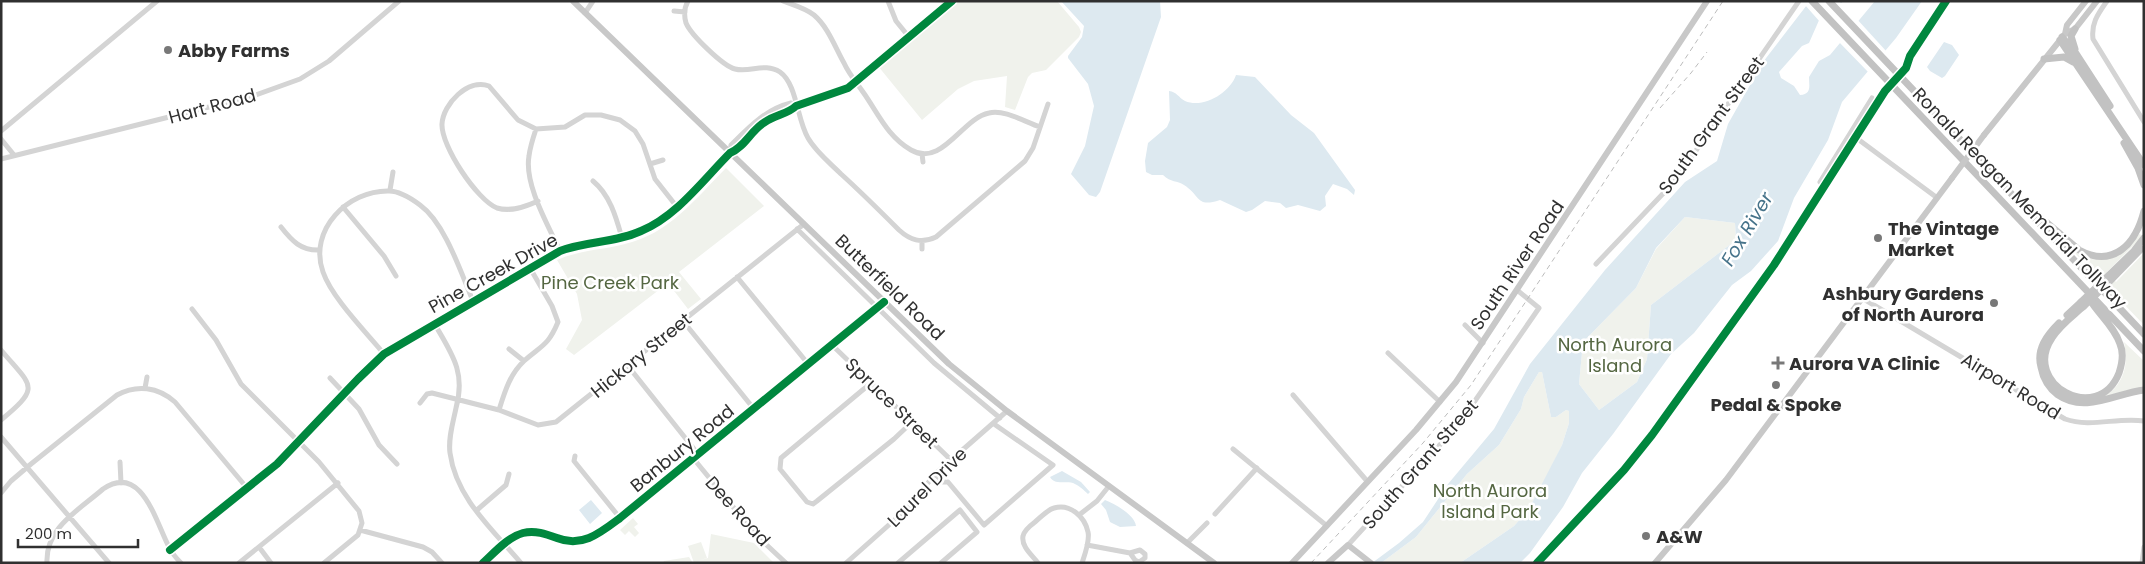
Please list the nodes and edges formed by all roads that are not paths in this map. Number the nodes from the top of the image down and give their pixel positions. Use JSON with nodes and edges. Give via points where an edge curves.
{"nodes":[{"id":1,"x":157,"y":1,"type":"edge"},
{"id":2,"x":398,"y":1,"type":"edge"},
{"id":3,"x":573,"y":1,"type":"edge"},
{"id":4,"x":594,"y":1,"type":"edge"},
{"id":5,"x":688,"y":1,"type":"edge"},
{"id":6,"x":782,"y":1,"type":"edge"},
{"id":7,"x":888,"y":1,"type":"edge"},
{"id":8,"x":952,"y":1,"type":"edge"},
{"id":9,"x":1707,"y":1,"type":"edge"},
{"id":10,"x":1799,"y":1,"type":"edge"},
{"id":11,"x":1812,"y":1,"type":"edge"},
{"id":12,"x":1830,"y":1,"type":"edge"},
{"id":13,"x":2086,"y":1,"type":"edge"},
{"id":14,"x":2097,"y":1,"type":"edge"},
{"id":15,"x":2107,"y":1,"type":"edge"},
{"id":16,"x":581,"y":4,"type":"edge"},
{"id":17,"x":674,"y":11,"type":"dead end"},
{"id":18,"x":685,"y":12,"type":"junction"},
{"id":19,"x":585,"y":13,"type":"junction"},
{"id":20,"x":2075,"y":29,"type":"junction"},
{"id":21,"x":909,"y":37,"type":"junction"},
{"id":22,"x":2062,"y":37,"type":"junction"},
{"id":23,"x":2075,"y":52,"type":"junction"},
{"id":24,"x":2044,"y":59,"type":"junction"},
{"id":25,"x":2076,"y":64,"type":"junction"},
{"id":26,"x":856,"y":82,"type":"junction"},
{"id":27,"x":1872,"y":98,"type":"dead end"},
{"id":28,"x":2100,"y":99,"type":"junction"},
{"id":29,"x":1048,"y":104,"type":"dead end"},
{"id":30,"x":796,"y":106,"type":"junction"},
{"id":31,"x":2144,"y":122,"type":"edge"},
{"id":32,"x":1040,"y":127,"type":"junction"},
{"id":33,"x":536,"y":129,"type":"junction"},
{"id":34,"x":1,"y":131,"type":"edge"},
{"id":35,"x":1851,"y":134,"type":"junction"},
{"id":36,"x":1,"y":138,"type":"edge"},
{"id":37,"x":730,"y":153,"type":"junction"},
{"id":38,"x":922,"y":154,"type":"junction"},
{"id":39,"x":14,"y":156,"type":"junction"},
{"id":40,"x":2144,"y":156,"type":"edge"},
{"id":41,"x":1,"y":159,"type":"edge"},
{"id":42,"x":663,"y":160,"type":"dead end"},
{"id":43,"x":923,"y":162,"type":"dead end"},
{"id":44,"x":650,"y":164,"type":"junction"},
{"id":45,"x":2144,"y":165,"type":"edge"},
{"id":46,"x":393,"y":172,"type":"dead end"},
{"id":47,"x":593,"y":181,"type":"dead end"},
{"id":48,"x":1820,"y":182,"type":"dead end"},
{"id":49,"x":2144,"y":185,"type":"edge"},
{"id":50,"x":390,"y":190,"type":"junction"},
{"id":51,"x":1936,"y":197,"type":"junction"},
{"id":52,"x":2014,"y":197,"type":"junction"},
{"id":53,"x":538,"y":201,"type":"junction"},
{"id":54,"x":343,"y":207,"type":"junction"},
{"id":55,"x":677,"y":207,"type":"junction"},
{"id":56,"x":2144,"y":211,"type":"edge"},
{"id":57,"x":804,"y":224,"type":"junction"},
{"id":58,"x":280,"y":227,"type":"dead end"},
{"id":59,"x":797,"y":229,"type":"junction"},
{"id":60,"x":622,"y":238,"type":"junction"},
{"id":61,"x":2144,"y":238,"type":"edge"},
{"id":62,"x":922,"y":241,"type":"junction"},
{"id":63,"x":2144,"y":246,"type":"edge"},
{"id":64,"x":922,"y":249,"type":"dead end"},
{"id":65,"x":320,"y":250,"type":"junction"},
{"id":66,"x":560,"y":251,"type":"junction"},
{"id":67,"x":1596,"y":264,"type":"dead end"},
{"id":68,"x":530,"y":268,"type":"junction"},
{"id":69,"x":396,"y":276,"type":"dead end"},
{"id":70,"x":737,"y":278,"type":"junction"},
{"id":71,"x":2107,"y":281,"type":"junction"},
{"id":72,"x":2082,"y":287,"type":"junction"},
{"id":73,"x":1517,"y":290,"type":"junction"},
{"id":74,"x":1862,"y":298,"type":"junction"},
{"id":75,"x":473,"y":301,"type":"junction"},
{"id":76,"x":884,"y":302,"type":"junction"},
{"id":77,"x":2082,"y":304,"type":"junction"},
{"id":78,"x":878,"y":308,"type":"junction"},
{"id":79,"x":192,"y":309,"type":"dead end"},
{"id":80,"x":683,"y":321,"type":"junction"},
{"id":81,"x":434,"y":323,"type":"junction"},
{"id":82,"x":1465,"y":325,"type":"dead end"},
{"id":83,"x":2144,"y":334,"type":"edge"},
{"id":84,"x":1483,"y":343,"type":"junction"},
{"id":85,"x":832,"y":345,"type":"junction"},
{"id":86,"x":510,"y":349,"type":"dead end"},
{"id":87,"x":1,"y":350,"type":"edge"},
{"id":88,"x":2144,"y":351,"type":"edge"},
{"id":89,"x":1388,"y":353,"type":"dead end"},
{"id":90,"x":384,"y":354,"type":"junction"},
{"id":91,"x":524,"y":361,"type":"junction"},
{"id":92,"x":808,"y":365,"type":"junction"},
{"id":93,"x":628,"y":366,"type":"junction"},
{"id":94,"x":147,"y":377,"type":"dead end"},
{"id":95,"x":330,"y":378,"type":"dead end"},
{"id":96,"x":871,"y":383,"type":"junction"},
{"id":97,"x":145,"y":388,"type":"junction"},
{"id":98,"x":2144,"y":390,"type":"edge"},
{"id":99,"x":344,"y":394,"type":"junction"},
{"id":100,"x":1293,"y":395,"type":"dead end"},
{"id":101,"x":459,"y":399,"type":"junction"},
{"id":102,"x":1440,"y":402,"type":"junction"},
{"id":103,"x":420,"y":403,"type":"dead end"},
{"id":104,"x":754,"y":409,"type":"junction"},
{"id":105,"x":499,"y":410,"type":"junction"},
{"id":106,"x":1008,"y":411,"type":"junction"},
{"id":107,"x":1000,"y":418,"type":"junction"},
{"id":108,"x":1,"y":420,"type":"edge"},
{"id":109,"x":2144,"y":421,"type":"edge"},
{"id":110,"x":912,"y":422,"type":"junction"},
{"id":111,"x":994,"y":424,"type":"junction"},
{"id":112,"x":1,"y":437,"type":"edge"},
{"id":113,"x":299,"y":442,"type":"junction"},
{"id":114,"x":1233,"y":450,"type":"dead end"},
{"id":115,"x":698,"y":454,"type":"junction"},
{"id":116,"x":575,"y":456,"type":"dead end"},
{"id":117,"x":693,"y":458,"type":"junction"},
{"id":118,"x":951,"y":460,"type":"junction"},
{"id":119,"x":120,"y":462,"type":"dead end"},
{"id":120,"x":397,"y":464,"type":"dead end"},
{"id":121,"x":27,"y":467,"type":"junction"},
{"id":122,"x":1257,"y":468,"type":"junction"},
{"id":123,"x":509,"y":474,"type":"dead end"},
{"id":124,"x":935,"y":474,"type":"junction"},
{"id":125,"x":1368,"y":481,"type":"junction"},
{"id":126,"x":121,"y":483,"type":"junction"},
{"id":127,"x":338,"y":483,"type":"junction"},
{"id":128,"x":1109,"y":486,"type":"junction"},
{"id":129,"x":247,"y":488,"type":"junction"},
{"id":130,"x":1,"y":493,"type":"edge"},
{"id":131,"x":477,"y":510,"type":"junction"},
{"id":132,"x":1214,"y":514,"type":"dead end"},
{"id":133,"x":1079,"y":516,"type":"junction"},
{"id":134,"x":70,"y":517,"type":"junction"},
{"id":135,"x":620,"y":518,"type":"junction"},
{"id":136,"x":1207,"y":523,"type":"dead end"},
{"id":137,"x":1327,"y":526,"type":"junction"},
{"id":138,"x":360,"y":530,"type":"junction"},
{"id":139,"x":505,"y":544,"type":"junction"},
{"id":140,"x":1087,"y":544,"type":"junction"},
{"id":141,"x":1187,"y":544,"type":"junction"},
{"id":142,"x":1348,"y":545,"type":"junction"},
{"id":143,"x":259,"y":547,"type":"junction"},
{"id":144,"x":2144,"y":547,"type":"edge"},
{"id":145,"x":170,"y":550,"type":"junction"},
{"id":146,"x":1130,"y":554,"type":"dead end"},
{"id":147,"x":1369,"y":561,"type":"edge"},
{"id":148,"x":1036,"y":562,"type":"edge"},
{"id":149,"x":47,"y":563,"type":"edge"},
{"id":150,"x":109,"y":563,"type":"edge"},
{"id":151,"x":180,"y":563,"type":"edge"},
{"id":152,"x":239,"y":563,"type":"edge"},
{"id":153,"x":271,"y":563,"type":"edge"},
{"id":154,"x":324,"y":563,"type":"edge"},
{"id":155,"x":442,"y":563,"type":"edge"},
{"id":156,"x":483,"y":563,"type":"edge"},
{"id":157,"x":521,"y":563,"type":"edge"},
{"id":158,"x":786,"y":563,"type":"edge"},
{"id":159,"x":846,"y":563,"type":"edge"},
{"id":160,"x":898,"y":563,"type":"edge"},
{"id":161,"x":941,"y":563,"type":"edge"},
{"id":162,"x":1082,"y":563,"type":"edge"},
{"id":163,"x":1214,"y":563,"type":"edge"},
{"id":164,"x":1292,"y":563,"type":"edge"},
{"id":165,"x":1328,"y":563,"type":"edge"},
{"id":166,"x":1655,"y":563,"type":"edge"},
{"id":167,"x":2142,"y":563,"type":"edge"}],
"edges":[{"from":1,"to":34,"type":"street"},
{"from":2,"to":39,"type":"street","name":"Hart Road","via":[[330,61],[300,79],[253,96]]},
{"from":3,"to":16,"type":"main road","name":"Butterfield Road"},
{"from":4,"to":19,"type":"street"},
{"from":5,"to":18,"type":"street"},
{"from":6,"to":26,"type":"street","via":[[808,11],[822,23]]},
{"from":7,"to":21,"type":"street","via":[[896,21]]},
{"from":8,"to":21,"type":"street","name":"Pine Creek Drive"},
{"from":9,"to":73,"type":"main road","name":"South River Road"},
{"from":10,"to":67,"type":"street","name":"South Grant Street","via":[[1675,181]]},
{"from":11,"to":72,"type":"highway","name":"Ronald Reagan Memorial Tollway"},
{"from":12,"to":52,"type":"highway","name":"Ronald Reagan Memorial Tollway"},
{"from":13,"to":22,"type":"main road"},
{"from":14,"to":20,"type":"main road"},
{"from":15,"to":31,"type":"street","via":[[2095,18],[2093,39]]},
{"from":16,"to":19,"type":"main road","name":"Butterfield Road"},
{"from":17,"to":18,"type":"street"},
{"from":18,"to":30,"type":"street","via":[[690,31],[726,65],[738,70],[768,68],[781,73],[788,80]]},
{"from":19,"to":37,"type":"main road","name":"Butterfield Road"},
{"from":20,"to":22,"type":"main road"},
{"from":20,"to":23,"type":"highway","via":[[2072,36]]},
{"from":21,"to":26,"type":"street","name":"Pine Creek Drive"},
{"from":22,"to":23,"type":"highway"},
{"from":22,"to":24,"type":"main road"},
{"from":22,"to":25,"type":"highway"},
{"from":23,"to":40,"type":"highway"},
{"from":24,"to":25,"type":"highway","via":[[2064,57]]},
{"from":24,"to":51,"type":"main road","bridge":true},
{"from":25,"to":28,"type":"highway"},
{"from":26,"to":30,"type":"street","name":"Pine Creek Drive","via":[[834,94]]},
{"from":26,"to":38,"type":"street","via":[[883,125],[906,146]]},
{"from":27,"to":35,"type":"street"},
{"from":28,"to":45,"type":"highway"},
{"from":28,"to":49,"type":"highway"},
{"from":29,"to":32,"type":"street"},
{"from":30,"to":37,"type":"street","name":"Pine Creek Drive","via":[[792,111],[766,121],[738,150]]},
{"from":30,"to":37,"type":"street","name":"Pine Creek Drive","via":[[791,103],[782,105],[757,119],[731,145]]},
{"from":30,"to":62,"type":"street","via":[[808,138],[821,154],[906,236]]},
{"from":32,"to":38,"type":"street","via":[[1003,114],[988,113],[938,150]]},
{"from":32,"to":62,"type":"street","via":[[1022,164],[936,237]]},
{"from":33,"to":44,"type":"street","via":[[564,127],[585,116],[612,117],[635,131]]},
{"from":33,"to":53,"type":"street","via":[[528,157]]},
{"from":33,"to":53,"type":"street","via":[[518,120],[484,84],[458,92],[442,124],[451,155],[490,203],[501,209],[511,209]]},
{"from":35,"to":48,"type":"street"},
{"from":35,"to":51,"type":"street"},
{"from":36,"to":39,"type":"street"},
{"from":37,"to":55,"type":"street","name":"Pine Creek Drive"},
{"from":37,"to":57,"type":"main road","name":"Butterfield Road"},
{"from":38,"to":43,"type":"street"},
{"from":39,"to":41,"type":"street","name":"Hart Road"},
{"from":42,"to":44,"type":"street"},
{"from":44,"to":55,"type":"street","via":[[655,179]]},
{"from":46,"to":50,"type":"street"},
{"from":47,"to":60,"type":"street","via":[[601,187],[615,214]]},
{"from":50,"to":54,"type":"street","via":[[359,196]]},
{"from":50,"to":75,"type":"street","via":[[421,205],[435,221]]},
{"from":51,"to":74,"type":"main road"},
{"from":52,"to":56,"type":"highway","via":[[2071,245],[2095,257],[2112,255],[2130,243]]},
{"from":52,"to":83,"type":"highway","name":"Ronald Reagan Memorial Tollway"},
{"from":53,"to":66,"type":"street"},
{"from":54,"to":65,"type":"street","via":[[332,216]]},
{"from":54,"to":69,"type":"street","via":[[384,256]]},
{"from":55,"to":60,"type":"street","name":"Pine Creek Drive","via":[[651,227]]},
{"from":57,"to":59,"type":"street","name":"Hickory Street"},
{"from":57,"to":76,"type":"main road","name":"Butterfield Road"},
{"from":58,"to":65,"type":"street","via":[[295,243],[309,250]]},
{"from":59,"to":70,"type":"street","name":"Hickory Street"},
{"from":59,"to":78,"type":"street"},
{"from":60,"to":66,"type":"street","name":"Pine Creek Drive","via":[[580,244]]},
{"from":61,"to":71,"type":"highway"},
{"from":62,"to":64,"type":"street"},
{"from":63,"to":71,"type":"highway","via":[[2135,258]]},
{"from":65,"to":90,"type":"street","via":[[322,271],[331,288]]},
{"from":66,"to":68,"type":"street","name":"Pine Creek Drive"},
{"from":68,"to":75,"type":"street","name":"Pine Creek Drive"},
{"from":68,"to":91,"type":"street","via":[[558,322],[551,339]]},
{"from":70,"to":80,"type":"street","name":"Hickory Street"},
{"from":70,"to":92,"type":"street"},
{"from":71,"to":77,"type":"highway","bridge":true},
{"from":72,"to":77,"type":"highway","via":[[2112,327],[2121,344],[2122,354],[2122,366],[2116,380],[2104,393],[2092,398],[2062,392],[2048,374],[2045,360],[2051,339]]},
{"from":72,"to":88,"type":"highway","name":"Ronald Reagan Memorial Tollway"},
{"from":73,"to":84,"type":"main road","name":"South River Road"},
{"from":73,"to":142,"type":"street","name":"South Grant Street","via":[[1539,308],[1459,424]]},
{"from":74,"to":109,"type":"street","name":"Airport Road","via":[[2065,419],[2082,423]]},
{"from":74,"to":166,"type":"main road","via":[[1726,480]]},
{"from":75,"to":81,"type":"street","name":"Pine Creek Drive"},
{"from":76,"to":78,"type":"street","name":"Banbury Road"},
{"from":76,"to":106,"type":"main road","name":"Butterfield Road","via":[[949,364]]},
{"from":77,"to":98,"type":"highway","via":[[2050,331],[2044,341],[2040,363],[2047,384],[2064,399],[2077,403],[2096,402]]},
{"from":78,"to":85,"type":"street","name":"Banbury Road"},
{"from":78,"to":107,"type":"street","via":[[946,373]]},
{"from":79,"to":113,"type":"street","via":[[216,340],[241,384]]},
{"from":80,"to":93,"type":"street","name":"Hickory Street"},
{"from":80,"to":104,"type":"street"},
{"from":81,"to":90,"type":"street","name":"Pine Creek Drive"},
{"from":81,"to":101,"type":"street","via":[[459,368]]},
{"from":82,"to":84,"type":"street"},
{"from":84,"to":102,"type":"main road","name":"South River Road"},
{"from":85,"to":92,"type":"street","name":"Banbury Road"},
{"from":85,"to":96,"type":"street","name":"Spruce Street"},
{"from":86,"to":91,"type":"street"},
{"from":87,"to":108,"type":"street","via":[[26,380],[28,390],[23,402]]},
{"from":89,"to":102,"type":"street"},
{"from":90,"to":99,"type":"street","name":"Pine Creek Drive"},
{"from":91,"to":105,"type":"street","via":[[506,385]]},
{"from":92,"to":104,"type":"street","name":"Banbury Road"},
{"from":93,"to":105,"type":"street","name":"Hickory Street","via":[[556,422],[538,425]]},
{"from":93,"to":115,"type":"street"},
{"from":94,"to":97,"type":"street"},
{"from":95,"to":99,"type":"street"},
{"from":96,"to":110,"type":"street","name":"Spruce Street"},
{"from":96,"to":110,"type":"street","via":[[780,461],[782,472],[808,502],[813,504],[817,501]]},
{"from":97,"to":121,"type":"street","via":[[117,395]]},
{"from":97,"to":129,"type":"street","via":[[161,392],[175,402]]},
{"from":99,"to":113,"type":"street","name":"Pine Creek Drive"},
{"from":99,"to":120,"type":"street","via":[[359,409],[379,445]]},
{"from":100,"to":125,"type":"street"},
{"from":101,"to":103,"type":"street","name":"Hickory Street","via":[[432,393]]},
{"from":101,"to":105,"type":"street","name":"Hickory Street"},
{"from":101,"to":131,"type":"street","via":[[450,430],[449,452],[461,490]]},
{"from":102,"to":125,"type":"main road","name":"South River Road"},
{"from":104,"to":115,"type":"street","name":"Banbury Road"},
{"from":106,"to":107,"type":"street","name":"Laurel Drive"},
{"from":106,"to":128,"type":"main road","name":"Butterfield Road"},
{"from":107,"to":111,"type":"street","name":"Laurel Drive"},
{"from":110,"to":118,"type":"street","name":"Spruce Street"},
{"from":111,"to":118,"type":"street","name":"Laurel Drive"},
{"from":111,"to":124,"type":"street","via":[[1053,465],[984,524],[948,482],[943,482]]},
{"from":112,"to":121,"type":"street"},
{"from":113,"to":127,"type":"street"},
{"from":113,"to":129,"type":"street","name":"Pine Creek Drive"},
{"from":114,"to":122,"type":"street"},
{"from":115,"to":117,"type":"street","name":"Banbury Road"},
{"from":116,"to":135,"type":"street","via":[[574,461]]},
{"from":117,"to":135,"type":"street","name":"Banbury Road"},
{"from":117,"to":158,"type":"street","name":"Dee Road","via":[[757,536]]},
{"from":118,"to":124,"type":"street","name":"Laurel Drive"},
{"from":119,"to":126,"type":"street"},
{"from":121,"to":130,"type":"street"},
{"from":121,"to":134,"type":"street"},
{"from":122,"to":132,"type":"street"},
{"from":122,"to":137,"type":"street"},
{"from":123,"to":131,"type":"street","via":[[506,485]]},
{"from":124,"to":159,"type":"street","name":"Laurel Drive","via":[[908,508]]},
{"from":125,"to":137,"type":"main road","name":"South River Road"},
{"from":126,"to":134,"type":"street","via":[[107,487]]},
{"from":126,"to":145,"type":"street","via":[[133,485],[142,492]]},
{"from":127,"to":138,"type":"street","via":[[361,514]]},
{"from":127,"to":143,"type":"street"},
{"from":128,"to":133,"type":"street"},
{"from":128,"to":141,"type":"main road","name":"Butterfield Road"},
{"from":129,"to":145,"type":"street","name":"Pine Creek Drive"},
{"from":131,"to":139,"type":"street"},
{"from":133,"to":140,"type":"street","via":[[1089,533]]},
{"from":133,"to":148,"type":"street","via":[[1073,509],[1053,508],[1028,528],[1023,536],[1024,545]]},
{"from":134,"to":149,"type":"street","via":[[50,538]]},
{"from":134,"to":150,"type":"street"},
{"from":135,"to":139,"type":"street","name":"Banbury Road","via":[[592,538],[581,541],[571,542],[533,532],[523,533]]},
{"from":136,"to":141,"type":"street"},
{"from":137,"to":164,"type":"main road","name":"South River Road"},
{"from":138,"to":154,"type":"street","via":[[355,538]]},
{"from":138,"to":155,"type":"street","via":[[423,546]]},
{"from":139,"to":156,"type":"street","name":"Banbury Road"},
{"from":139,"to":157,"type":"street"},
{"from":140,"to":146,"type":"street"},
{"from":140,"to":162,"type":"street"},
{"from":141,"to":163,"type":"main road","name":"Butterfield Road"},
{"from":142,"to":147,"type":"main road"},
{"from":142,"to":165,"type":"main road"},
{"from":143,"to":152,"type":"street"},
{"from":143,"to":153,"type":"street"},
{"from":144,"to":167,"type":"street"},
{"from":145,"to":151,"type":"street"},
{"from":160,"to":161,"type":"street","via":[[960,510],[978,532]]}]}
